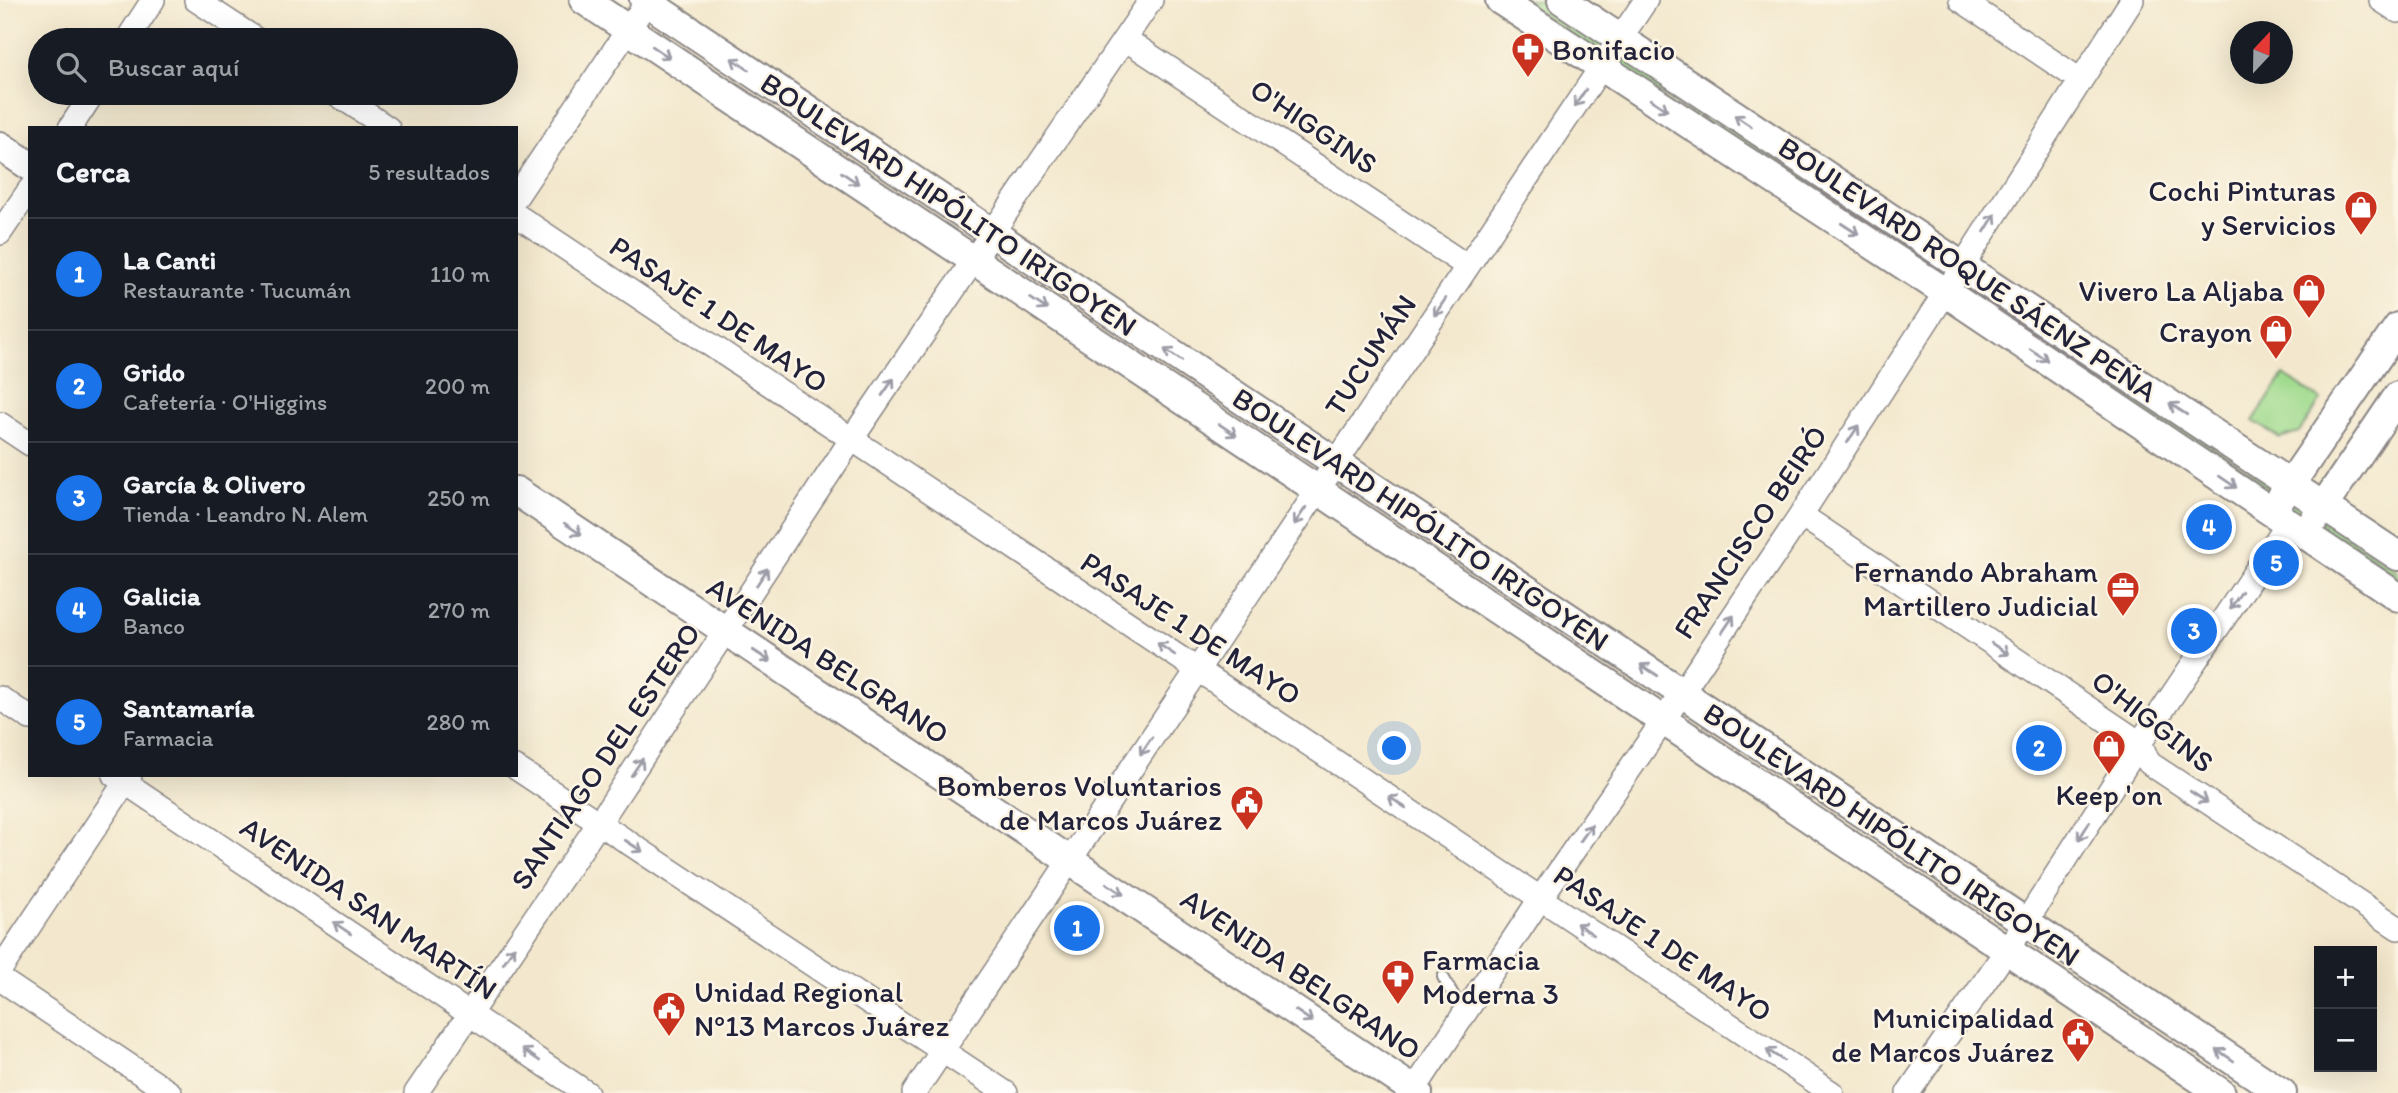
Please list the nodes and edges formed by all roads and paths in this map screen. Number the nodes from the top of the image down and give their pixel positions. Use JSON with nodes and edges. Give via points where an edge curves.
{"nodes":[{"id":1,"x":153,"y":0,"type":"edge"},
{"id":2,"x":197,"y":0,"type":"edge"},
{"id":3,"x":584,"y":0,"type":"edge"},
{"id":4,"x":1151,"y":0,"type":"edge"},
{"id":5,"x":1500,"y":0,"type":"edge"},
{"id":6,"x":1562,"y":0,"type":"edge"},
{"id":7,"x":1646,"y":0,"type":"edge"},
{"id":8,"x":1961,"y":0,"type":"edge"},
{"id":9,"x":2132,"y":0,"type":"edge"},
{"id":10,"x":2381,"y":0,"type":"edge"},
{"id":11,"x":647,"y":1,"type":"edge"},
{"id":12,"x":2398,"y":11,"type":"edge"},
{"id":13,"x":135,"y":28,"type":"edge"},
{"id":14,"x":239,"y":28,"type":"edge"},
{"id":15,"x":628,"y":30,"type":"junction"},
{"id":16,"x":1125,"y":38,"type":"junction"},
{"id":17,"x":1620,"y":38,"type":"junction"},
{"id":18,"x":1601,"y":67,"type":"junction"},
{"id":19,"x":2080,"y":80,"type":"junction"},
{"id":20,"x":85,"y":105,"type":"edge"},
{"id":21,"x":353,"y":105,"type":"edge"},
{"id":22,"x":71,"y":126,"type":"edge"},
{"id":23,"x":385,"y":126,"type":"edge"},
{"id":24,"x":0,"y":146,"type":"edge"},
{"id":25,"x":28,"y":165,"type":"edge"},
{"id":26,"x":28,"y":193,"type":"edge"},
{"id":27,"x":518,"y":194,"type":"edge"},
{"id":28,"x":518,"y":216,"type":"edge"},
{"id":29,"x":0,"y":233,"type":"edge"},
{"id":30,"x":993,"y":233,"type":"junction"},
{"id":31,"x":975,"y":261,"type":"junction"},
{"id":32,"x":1467,"y":266,"type":"junction"},
{"id":33,"x":1962,"y":267,"type":"junction"},
{"id":34,"x":1945,"y":292,"type":"junction"},
{"id":35,"x":2398,"y":327,"type":"edge"},
{"id":36,"x":2398,"y":396,"type":"edge"},
{"id":37,"x":0,"y":424,"type":"edge"},
{"id":38,"x":851,"y":440,"type":"junction"},
{"id":39,"x":28,"y":443,"type":"edge"},
{"id":40,"x":1335,"y":464,"type":"junction"},
{"id":41,"x":2292,"y":484,"type":"junction"},
{"id":42,"x":1318,"y":490,"type":"junction"},
{"id":43,"x":518,"y":492,"type":"edge"},
{"id":44,"x":2324,"y":505,"type":"junction"},
{"id":45,"x":1801,"y":515,"type":"junction"},
{"id":46,"x":2288,"y":523,"type":"junction"},
{"id":47,"x":2398,"y":556,"type":"edge"},
{"id":48,"x":2398,"y":597,"type":"edge"},
{"id":49,"x":726,"y":633,"type":"junction"},
{"id":50,"x":1198,"y":670,"type":"junction"},
{"id":51,"x":1682,"y":692,"type":"junction"},
{"id":52,"x":0,"y":698,"type":"edge"},
{"id":53,"x":28,"y":717,"type":"edge"},
{"id":54,"x":1663,"y":721,"type":"junction"},
{"id":55,"x":2140,"y":743,"type":"junction"},
{"id":56,"x":518,"y":769,"type":"edge"},
{"id":57,"x":123,"y":778,"type":"edge"},
{"id":58,"x":599,"y":823,"type":"junction"},
{"id":59,"x":1070,"y":859,"type":"junction"},
{"id":60,"x":1540,"y":899,"type":"junction"},
{"id":61,"x":2026,"y":922,"type":"junction"},
{"id":62,"x":2398,"y":928,"type":"edge"},
{"id":63,"x":2006,"y":951,"type":"junction"},
{"id":64,"x":0,"y":970,"type":"edge"},
{"id":65,"x":1443,"y":977,"type":"dead end"},
{"id":66,"x":0,"y":979,"type":"edge"},
{"id":67,"x":469,"y":1013,"type":"junction"},
{"id":68,"x":1464,"y":1014,"type":"junction"},
{"id":69,"x":942,"y":1050,"type":"junction"},
{"id":70,"x":1415,"y":1092,"type":"edge"},
{"id":71,"x":170,"y":1093,"type":"edge"},
{"id":72,"x":416,"y":1093,"type":"edge"},
{"id":73,"x":587,"y":1093,"type":"edge"},
{"id":74,"x":914,"y":1093,"type":"edge"},
{"id":75,"x":1006,"y":1093,"type":"edge"},
{"id":76,"x":1832,"y":1093,"type":"edge"},
{"id":77,"x":1908,"y":1093,"type":"edge"},
{"id":78,"x":2221,"y":1093,"type":"edge"},
{"id":79,"x":2282,"y":1093,"type":"edge"}],
"edges":[{"from":1,"to":13,"type":"street"},
{"from":2,"to":14,"type":"street"},
{"from":3,"to":15,"type":"street","name":"BOULEVARD HIPÓLITO IRIGOYEN"},
{"from":4,"to":16,"type":"street","name":"SANTIAGO DEL ESTERO"},
{"from":5,"to":18,"type":"street","name":"BOULEVARD ROQUE SÁENZ PEÑA"},
{"from":6,"to":17,"type":"street","name":"BOULEVARD ROQUE SÁENZ PEÑA"},
{"from":7,"to":17,"type":"street","name":"TUCUMÁN"},
{"from":8,"to":19,"type":"street"},
{"from":9,"to":19,"type":"street","name":"FRANCISCO BEIRÓ"},
{"from":10,"to":12,"type":"street"},
{"from":11,"to":15,"type":"street"},
{"from":30,"to":11,"type":"street","name":"BOULEVARD HIPÓLITO IRIGOYEN","one_way":true},
{"from":15,"to":27,"type":"street"},
{"from":15,"to":31,"type":"street","name":"BOULEVARD HIPÓLITO IRIGOYEN","one_way":true},
{"from":16,"to":30,"type":"street","name":"SANTIAGO DEL ESTERO"},
{"from":16,"to":32,"type":"street","name":"O'HIGGINS"},
{"from":17,"to":18,"type":"street","name":"TUCUMÁN"},
{"from":33,"to":17,"type":"street","name":"BOULEVARD ROQUE SÁENZ PEÑA","one_way":true},
{"from":18,"to":32,"type":"street","name":"TUCUMÁN","one_way":true},
{"from":18,"to":34,"type":"street","name":"BOULEVARD ROQUE SÁENZ PEÑA","one_way":true},
{"from":33,"to":19,"type":"street","name":"FRANCISCO BEIRÓ","one_way":true},
{"from":20,"to":22,"type":"street"},
{"from":21,"to":23,"type":"street"},
{"from":24,"to":25,"type":"street"},
{"from":26,"to":29,"type":"street"},
{"from":28,"to":38,"type":"street","name":"PASAJE 1 DE MAYO"},
{"from":30,"to":31,"type":"street","name":"SANTIAGO DEL ESTERO"},
{"from":40,"to":30,"type":"street","name":"BOULEVARD HIPÓLITO IRIGOYEN","one_way":true},
{"from":38,"to":31,"type":"street","name":"SANTIAGO DEL ESTERO","one_way":true},
{"from":31,"to":42,"type":"street","name":"BOULEVARD HIPÓLITO IRIGOYEN","one_way":true},
{"from":32,"to":40,"type":"street","name":"TUCUMÁN","one_way":true},
{"from":33,"to":34,"type":"street","name":"FRANCISCO BEIRÓ"},
{"from":41,"to":33,"type":"street","name":"BOULEVARD ROQUE SÁENZ PEÑA","one_way":true},
{"from":45,"to":34,"type":"street","name":"FRANCISCO BEIRÓ","one_way":true},
{"from":34,"to":46,"type":"street","name":"BOULEVARD ROQUE SÁENZ PEÑA","one_way":true},
{"from":35,"to":41,"type":"street"},
{"from":36,"to":44,"type":"street"},
{"from":37,"to":39,"type":"street"},
{"from":49,"to":38,"type":"street","name":"SANTIAGO DEL ESTERO","one_way":true},
{"from":50,"to":38,"type":"street","name":"PASAJE 1 DE MAYO","one_way":true},
{"from":40,"to":42,"type":"street","name":"TUCUMÁN"},
{"from":51,"to":40,"type":"street","name":"BOULEVARD HIPÓLITO IRIGOYEN","one_way":true},
{"from":41,"to":44,"type":"street","name":"BOULEVARD ROQUE SÁENZ PEÑA"},
{"from":41,"to":46,"type":"street"},
{"from":42,"to":50,"type":"street","name":"TUCUMÁN","one_way":true},
{"from":42,"to":54,"type":"street","name":"BOULEVARD HIPÓLITO IRIGOYEN"},
{"from":43,"to":49,"type":"street","name":"AVENIDA BELGRANO","one_way":true},
{"from":44,"to":46,"type":"street"},
{"from":44,"to":47,"type":"street","name":"BOULEVARD ROQUE SÁENZ PEÑA"},
{"from":51,"to":45,"type":"street","name":"FRANCISCO BEIRÓ","one_way":true},
{"from":45,"to":55,"type":"street","name":"O'HIGGINS","one_way":true},
{"from":46,"to":48,"type":"street","name":"BOULEVARD ROQUE SÁENZ PEÑA"},
{"from":46,"to":55,"type":"street","one_way":true},
{"from":58,"to":49,"type":"street","name":"SANTIAGO DEL ESTERO","one_way":true},
{"from":49,"to":59,"type":"street","name":"AVENIDA BELGRANO","one_way":true},
{"from":50,"to":59,"type":"street","name":"TUCUMÁN","one_way":true},
{"from":60,"to":50,"type":"street","name":"PASAJE 1 DE MAYO","one_way":true},
{"from":51,"to":54,"type":"street","name":"FRANCISCO BEIRÓ"},
{"from":51,"to":61,"type":"street","name":"BOULEVARD HIPÓLITO IRIGOYEN"},
{"from":52,"to":53,"type":"street"},
{"from":60,"to":54,"type":"street","name":"FRANCISCO BEIRÓ","one_way":true},
{"from":54,"to":63,"type":"street","name":"BOULEVARD HIPÓLITO IRIGOYEN"},
{"from":55,"to":61,"type":"street","one_way":true},
{"from":55,"to":62,"type":"street","name":"O'HIGGINS","one_way":true,"via":[[2149,764]]},
{"from":56,"to":58,"type":"street"},
{"from":57,"to":64,"type":"street"},
{"from":67,"to":57,"type":"street","name":"AVENIDA SAN MARTÍN","one_way":true},
{"from":67,"to":58,"type":"street","name":"SANTIAGO DEL ESTERO","one_way":true},
{"from":58,"to":69,"type":"street","one_way":true},
{"from":59,"to":69,"type":"street","name":"TUCUMÁN"},
{"from":59,"to":70,"type":"street","name":"AVENIDA BELGRANO","one_way":true},
{"from":60,"to":68,"type":"street","name":"FRANCISCO BEIRÓ"},
{"from":76,"to":60,"type":"street","name":"PASAJE 1 DE MAYO","one_way":true},
{"from":61,"to":63,"type":"street"},
{"from":79,"to":61,"type":"street","name":"BOULEVARD HIPÓLITO IRIGOYEN","one_way":true},
{"from":63,"to":77,"type":"street"},
{"from":63,"to":78,"type":"street","name":"BOULEVARD HIPÓLITO IRIGOYEN"},
{"from":65,"to":68,"type":"lane"},
{"from":66,"to":71,"type":"street"},
{"from":67,"to":72,"type":"street","name":"SANTIAGO DEL ESTERO"},
{"from":73,"to":67,"type":"street","name":"AVENIDA SAN MARTÍN","one_way":true},
{"from":68,"to":70,"type":"street","name":"FRANCISCO BEIRÓ"},
{"from":69,"to":74,"type":"street","name":"TUCUMÁN"},
{"from":69,"to":75,"type":"street"}]}
